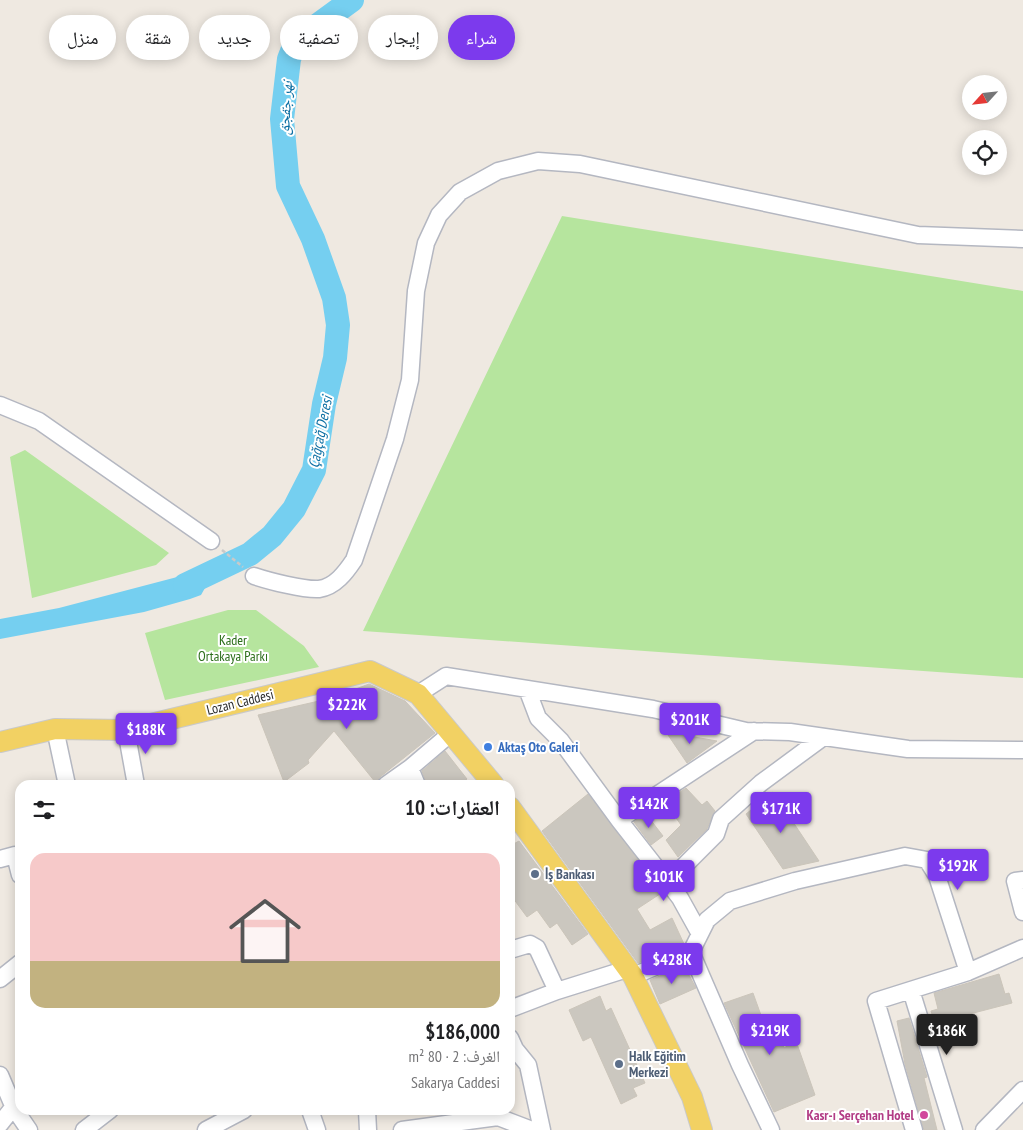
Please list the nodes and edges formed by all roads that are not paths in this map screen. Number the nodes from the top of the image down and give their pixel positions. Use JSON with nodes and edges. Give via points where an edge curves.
{"nodes":[{"id":1,"x":1023,"y":239,"type":"edge"},
{"id":2,"x":0,"y":405,"type":"edge"},
{"id":3,"x":211,"y":541,"type":"road end"},
{"id":4,"x":254,"y":576,"type":"road end"},
{"id":5,"x":526,"y":689,"type":"junction"},
{"id":6,"x":418,"y":694,"type":"junction"},
{"id":7,"x":55,"y":729,"type":"junction"},
{"id":8,"x":126,"y":730,"type":"junction"},
{"id":9,"x":754,"y":731,"type":"junction"},
{"id":10,"x":450,"y":734,"type":"junction"},
{"id":11,"x":822,"y":738,"type":"junction"},
{"id":12,"x":0,"y":742,"type":"edge"},
{"id":13,"x":1023,"y":750,"type":"edge"},
{"id":14,"x":410,"y":768,"type":"junction"},
{"id":15,"x":66,"y":780,"type":"edge"},
{"id":16,"x":135,"y":780,"type":"edge"},
{"id":17,"x":393,"y":780,"type":"edge"},
{"id":18,"x":415,"y":780,"type":"edge"},
{"id":19,"x":490,"y":780,"type":"edge"},
{"id":20,"x":515,"y":814,"type":"edge"},
{"id":21,"x":618,"y":820,"type":"junction"},
{"id":22,"x":15,"y":855,"type":"edge"},
{"id":23,"x":0,"y":859,"type":"edge"},
{"id":24,"x":1023,"y":880,"type":"edge"},
{"id":25,"x":668,"y":882,"type":"junction"},
{"id":26,"x":1023,"y":912,"type":"edge"},
{"id":27,"x":700,"y":934,"type":"junction"},
{"id":28,"x":515,"y":948,"type":"edge"},
{"id":29,"x":1023,"y":948,"type":"edge"},
{"id":30,"x":691,"y":952,"type":"junction"},
{"id":31,"x":15,"y":968,"type":"edge"},
{"id":32,"x":630,"y":972,"type":"junction"},
{"id":33,"x":968,"y":972,"type":"junction"},
{"id":34,"x":0,"y":979,"type":"edge"},
{"id":35,"x":911,"y":990,"type":"junction"},
{"id":36,"x":557,"y":991,"type":"junction"},
{"id":37,"x":515,"y":1007,"type":"edge"},
{"id":38,"x":515,"y":1050,"type":"edge"},
{"id":39,"x":0,"y":1075,"type":"edge"},
{"id":40,"x":1023,"y":1090,"type":"edge"},
{"id":41,"x":15,"y":1101,"type":"edge"},
{"id":42,"x":15,"y":1106,"type":"edge"},
{"id":43,"x":22,"y":1115,"type":"edge"},
{"id":44,"x":104,"y":1115,"type":"edge"},
{"id":45,"x":234,"y":1115,"type":"edge"},
{"id":46,"x":312,"y":1115,"type":"edge"},
{"id":47,"x":367,"y":1115,"type":"edge"},
{"id":48,"x":0,"y":1124,"type":"edge"},
{"id":49,"x":29,"y":1130,"type":"edge"},
{"id":50,"x":84,"y":1130,"type":"edge"},
{"id":51,"x":206,"y":1130,"type":"edge"},
{"id":52,"x":317,"y":1130,"type":"edge"},
{"id":53,"x":368,"y":1130,"type":"edge"},
{"id":54,"x":402,"y":1130,"type":"edge"},
{"id":55,"x":532,"y":1130,"type":"edge"},
{"id":56,"x":542,"y":1130,"type":"edge"},
{"id":57,"x":702,"y":1130,"type":"edge"},
{"id":58,"x":772,"y":1130,"type":"edge"},
{"id":59,"x":914,"y":1130,"type":"edge"},
{"id":60,"x":954,"y":1130,"type":"edge"},
{"id":61,"x":984,"y":1130,"type":"edge"}],
"edges":[{"from":1,"to":4,"type":"street","via":[[918,235],[580,164],[538,161],[498,171],[460,192],[439,215],[426,243],[416,291],[410,380],[395,439],[354,560],[342,577],[319,589]]},
{"from":2,"to":3,"type":"street","via":[[39,421]]},
{"from":5,"to":6,"type":"street","via":[[446,676]]},
{"from":5,"to":9,"type":"street","via":[[653,709]]},
{"from":5,"to":21,"type":"street","via":[[538,718],[561,741]]},
{"from":6,"to":8,"type":"main road","name":"Lozan Caddesi","via":[[370,671]]},
{"from":6,"to":10,"type":"main road","name":"Lozan Caddesi"},
{"from":7,"to":8,"type":"main road","name":"Lozan Caddesi"},
{"from":7,"to":12,"type":"main road","name":"Lozan Caddesi"},
{"from":7,"to":15,"type":"street"},
{"from":8,"to":16,"type":"street"},
{"from":9,"to":11,"type":"street","via":[[790,732]]},
{"from":9,"to":21,"type":"street"},
{"from":10,"to":14,"type":"street"},
{"from":10,"to":19,"type":"main road","name":"Lozan Caddesi"},
{"from":11,"to":13,"type":"street","via":[[908,749]]},
{"from":11,"to":25,"type":"street","via":[[761,783],[721,819],[716,834]]},
{"from":14,"to":17,"type":"street"},
{"from":14,"to":18,"type":"street"},
{"from":20,"to":32,"type":"main road"},
{"from":21,"to":25,"type":"street"},
{"from":22,"to":23,"type":"street"},
{"from":24,"to":26,"type":"street","via":[[1015,881]]},
{"from":25,"to":27,"type":"street"},
{"from":27,"to":30,"type":"street"},
{"from":27,"to":33,"type":"street","via":[[707,920],[730,901],[795,881],[905,856],[927,860],[937,876]]},
{"from":28,"to":36,"type":"street","via":[[530,944],[537,948]]},
{"from":29,"to":33,"type":"street"},
{"from":30,"to":32,"type":"street"},
{"from":30,"to":58,"type":"street"},
{"from":31,"to":34,"type":"street"},
{"from":32,"to":36,"type":"street"},
{"from":32,"to":57,"type":"main road","via":[[692,1097]]},
{"from":33,"to":35,"type":"street"},
{"from":35,"to":59,"type":"street","via":[[876,1001]]},
{"from":35,"to":60,"type":"street"},
{"from":36,"to":37,"type":"street"},
{"from":38,"to":56,"type":"street","via":[[528,1065]]},
{"from":39,"to":41,"type":"street"},
{"from":40,"to":61,"type":"street"},
{"from":42,"to":48,"type":"street"},
{"from":43,"to":49,"type":"street"},
{"from":44,"to":50,"type":"street"},
{"from":45,"to":51,"type":"street"},
{"from":46,"to":52,"type":"street"},
{"from":47,"to":53,"type":"street"},
{"from":54,"to":55,"type":"street","via":[[498,1117]]}]}
